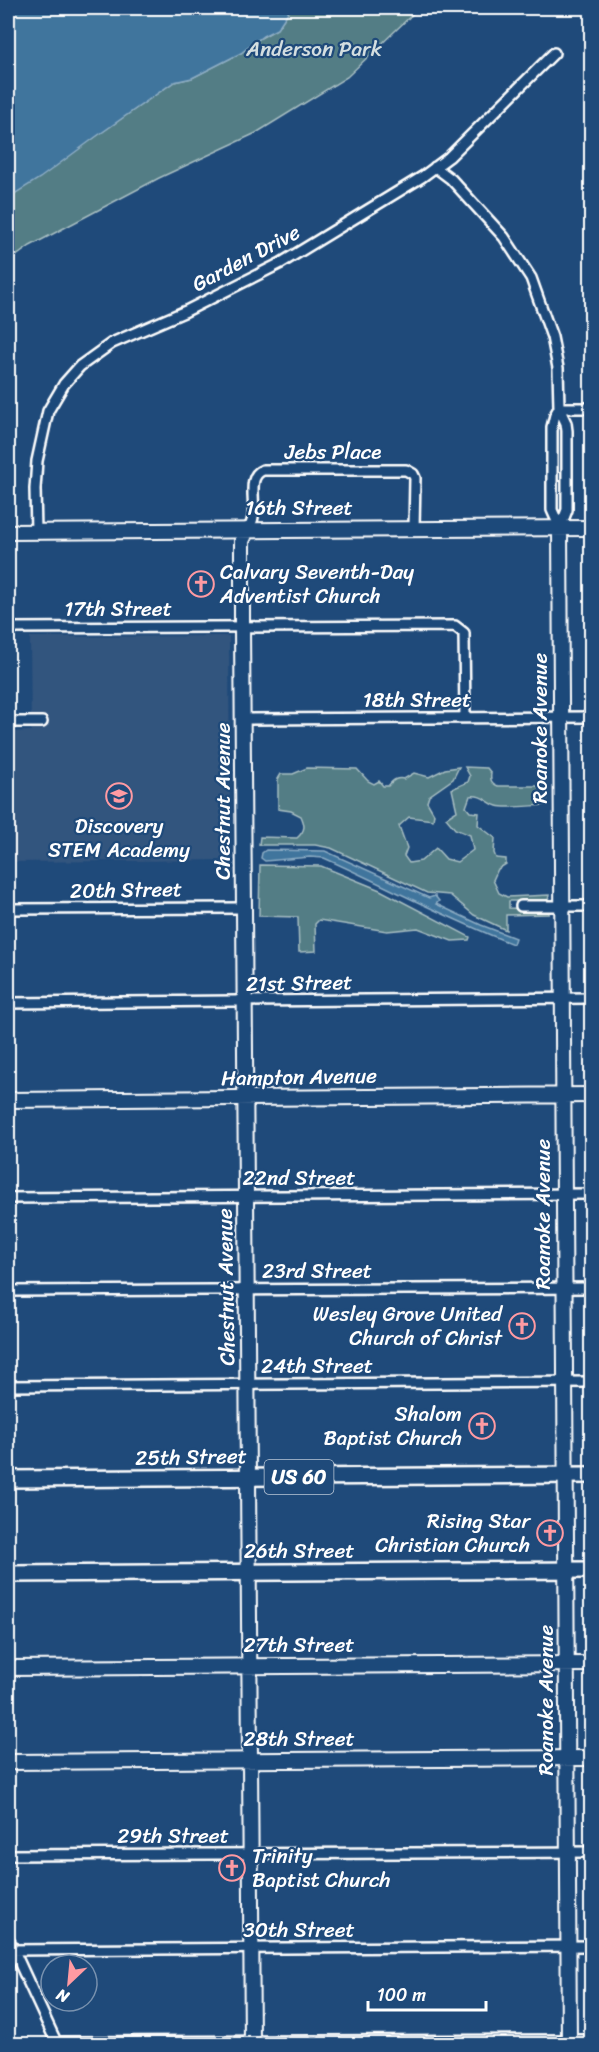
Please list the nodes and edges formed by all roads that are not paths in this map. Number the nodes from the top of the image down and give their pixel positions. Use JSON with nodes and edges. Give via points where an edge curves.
{"nodes":[{"id":1,"x":554,"y":52,"type":"dead end"},
{"id":2,"x":435,"y":167,"type":"junction"},
{"id":3,"x":559,"y":408,"type":"junction"},
{"id":4,"x":591,"y":408,"type":"edge"},
{"id":5,"x":560,"y":528,"type":"junction"},
{"id":6,"x":591,"y":528,"type":"edge"},
{"id":7,"x":414,"y":529,"type":"junction"},
{"id":8,"x":247,"y":530,"type":"junction"},
{"id":9,"x":36,"y":531,"type":"junction"},
{"id":10,"x":8,"y":532,"type":"edge"},
{"id":11,"x":242,"y":627,"type":"junction"},
{"id":12,"x":8,"y":628,"type":"edge"},
{"id":13,"x":591,"y":717,"type":"edge"},
{"id":14,"x":465,"y":718,"type":"junction"},
{"id":15,"x":561,"y":718,"type":"junction"},
{"id":16,"x":243,"y":719,"type":"junction"},
{"id":17,"x":8,"y":722,"type":"edge"},
{"id":18,"x":42,"y":722,"type":"dead end"},
{"id":19,"x":520,"y":906,"type":"dead end"},
{"id":20,"x":562,"y":906,"type":"junction"},
{"id":21,"x":591,"y":906,"type":"edge"},
{"id":22,"x":245,"y":908,"type":"junction"},
{"id":23,"x":8,"y":909,"type":"edge"},
{"id":24,"x":562,"y":998,"type":"junction"},
{"id":25,"x":591,"y":998,"type":"edge"},
{"id":26,"x":245,"y":1001,"type":"junction"},
{"id":27,"x":8,"y":1003,"type":"edge"},
{"id":28,"x":563,"y":1095,"type":"junction"},
{"id":29,"x":591,"y":1095,"type":"edge"},
{"id":30,"x":245,"y":1099,"type":"junction"},
{"id":31,"x":8,"y":1100,"type":"edge"},
{"id":32,"x":564,"y":1194,"type":"junction"},
{"id":33,"x":591,"y":1194,"type":"edge"},
{"id":34,"x":246,"y":1197,"type":"junction"},
{"id":35,"x":8,"y":1198,"type":"edge"},
{"id":36,"x":564,"y":1288,"type":"junction"},
{"id":37,"x":591,"y":1288,"type":"edge"},
{"id":38,"x":247,"y":1290,"type":"junction"},
{"id":39,"x":8,"y":1291,"type":"edge"},
{"id":40,"x":566,"y":1382,"type":"junction"},
{"id":41,"x":591,"y":1382,"type":"edge"},
{"id":42,"x":248,"y":1384,"type":"junction"},
{"id":43,"x":8,"y":1386,"type":"edge"},
{"id":44,"x":566,"y":1475,"type":"junction"},
{"id":45,"x":591,"y":1475,"type":"edge"},
{"id":46,"x":248,"y":1477,"type":"junction"},
{"id":47,"x":8,"y":1479,"type":"edge"},
{"id":48,"x":566,"y":1570,"type":"junction"},
{"id":49,"x":591,"y":1570,"type":"edge"},
{"id":50,"x":249,"y":1572,"type":"junction"},
{"id":51,"x":8,"y":1574,"type":"edge"},
{"id":52,"x":567,"y":1664,"type":"junction"},
{"id":53,"x":591,"y":1664,"type":"edge"},
{"id":54,"x":249,"y":1666,"type":"junction"},
{"id":55,"x":8,"y":1668,"type":"edge"},
{"id":56,"x":567,"y":1758,"type":"junction"},
{"id":57,"x":591,"y":1758,"type":"edge"},
{"id":58,"x":250,"y":1760,"type":"junction"},
{"id":59,"x":8,"y":1762,"type":"edge"},
{"id":60,"x":568,"y":1852,"type":"junction"},
{"id":61,"x":591,"y":1852,"type":"edge"},
{"id":62,"x":250,"y":1854,"type":"junction"},
{"id":63,"x":8,"y":1855,"type":"edge"},
{"id":64,"x":8,"y":1938,"type":"edge"},
{"id":65,"x":568,"y":1946,"type":"junction"},
{"id":66,"x":591,"y":1946,"type":"edge"},
{"id":67,"x":251,"y":1948,"type":"junction"},
{"id":68,"x":10,"y":1949,"type":"edge"},
{"id":69,"x":591,"y":2040,"type":"edge"},
{"id":70,"x":569,"y":2042,"type":"edge"},
{"id":71,"x":57,"y":2043,"type":"edge"},
{"id":72,"x":252,"y":2043,"type":"edge"}],
"edges":[{"from":1,"to":2,"type":"street","name":"Garden Drive"},
{"from":2,"to":3,"type":"street","name":"Roanoke Avenue","via":[[504,237],[531,278],[552,337]]},
{"from":2,"to":9,"type":"street","name":"Garden Drive","via":[[281,263],[112,343],[80,366],[63,384],[48,411],[37,461]]},
{"from":3,"to":4,"type":"street"},
{"from":3,"to":5,"type":"street","name":"Roanoke Avenue","via":[[567,431],[567,510]]},
{"from":3,"to":5,"type":"street","name":"Roanoke Avenue","via":[[552,422],[552,510]]},
{"from":5,"to":6,"type":"street","name":"16th Street"},
{"from":5,"to":7,"type":"street","name":"16th Street"},
{"from":5,"to":15,"type":"street","name":"Roanoke Avenue"},
{"from":7,"to":8,"type":"street","name":"16th Street"},
{"from":7,"to":8,"type":"street","name":"Jebs Place","via":[[415,478],[406,470],[262,470],[254,479],[253,521]]},
{"from":8,"to":9,"type":"street","name":"16th Street"},
{"from":8,"to":11,"type":"street","name":"Chestnut Avenue","via":[[242,541]]},
{"from":9,"to":10,"type":"street","name":"16th Street"},
{"from":11,"to":12,"type":"street","name":"17th Street"},
{"from":11,"to":14,"type":"street","name":"17th Street","via":[[462,626]]},
{"from":11,"to":16,"type":"street","name":"Chestnut Avenue"},
{"from":13,"to":15,"type":"street","name":"18th Street"},
{"from":14,"to":15,"type":"street","name":"18th Street"},
{"from":14,"to":16,"type":"street","name":"18th Street"},
{"from":15,"to":20,"type":"street","name":"Roanoke Avenue"},
{"from":16,"to":22,"type":"street","name":"Chestnut Avenue"},
{"from":17,"to":18,"type":"street"},
{"from":19,"to":20,"type":"street"},
{"from":20,"to":21,"type":"street"},
{"from":20,"to":24,"type":"street","name":"Roanoke Avenue"},
{"from":22,"to":23,"type":"street","name":"20th Street"},
{"from":22,"to":26,"type":"street","name":"Chestnut Avenue"},
{"from":24,"to":25,"type":"street","name":"21st Street"},
{"from":24,"to":26,"type":"street","name":"21st Street"},
{"from":24,"to":28,"type":"street","name":"Roanoke Avenue"},
{"from":26,"to":27,"type":"street","name":"21st Street"},
{"from":26,"to":30,"type":"street","name":"Chestnut Avenue"},
{"from":28,"to":29,"type":"street","name":"Hampton Avenue"},
{"from":28,"to":30,"type":"street","name":"Hampton Avenue"},
{"from":28,"to":32,"type":"street","name":"Roanoke Avenue"},
{"from":30,"to":31,"type":"street","name":"Hampton Avenue"},
{"from":30,"to":34,"type":"street","name":"Chestnut Avenue"},
{"from":32,"to":33,"type":"street","name":"22nd Street"},
{"from":32,"to":34,"type":"street","name":"22nd Street"},
{"from":32,"to":36,"type":"street","name":"Roanoke Avenue"},
{"from":34,"to":35,"type":"street","name":"22nd Street"},
{"from":34,"to":38,"type":"street","name":"Chestnut Avenue"},
{"from":36,"to":37,"type":"street","name":"23rd Street"},
{"from":36,"to":38,"type":"street","name":"23rd Street"},
{"from":36,"to":40,"type":"street","name":"Roanoke Avenue"},
{"from":38,"to":39,"type":"street","name":"23rd Street"},
{"from":38,"to":42,"type":"street","name":"Chestnut Avenue"},
{"from":40,"to":41,"type":"street","name":"24th Street"},
{"from":40,"to":42,"type":"street","name":"24th Street"},
{"from":40,"to":44,"type":"street","name":"Roanoke Avenue"},
{"from":42,"to":43,"type":"street","name":"24th Street"},
{"from":42,"to":46,"type":"street","name":"Chestnut Avenue"},
{"from":44,"to":45,"type":"main road","name":"25th Street","number":"US 60"},
{"from":44,"to":46,"type":"main road","name":"25th Street","number":"US 60"},
{"from":44,"to":48,"type":"street","name":"Roanoke Avenue"},
{"from":46,"to":47,"type":"main road","name":"25th Street","number":"US 60"},
{"from":46,"to":50,"type":"street","name":"Chestnut Avenue"},
{"from":48,"to":49,"type":"main road","name":"26th Street"},
{"from":48,"to":50,"type":"main road","name":"26th Street"},
{"from":48,"to":52,"type":"street","name":"Roanoke Avenue"},
{"from":50,"to":51,"type":"main road","name":"26th Street"},
{"from":50,"to":54,"type":"street","name":"Chestnut Avenue"},
{"from":52,"to":53,"type":"street","name":"27th Street"},
{"from":52,"to":54,"type":"street","name":"27th Street"},
{"from":52,"to":56,"type":"street","name":"Roanoke Avenue"},
{"from":54,"to":55,"type":"street","name":"27th Street"},
{"from":54,"to":58,"type":"street","name":"Chestnut Avenue"},
{"from":56,"to":57,"type":"street","name":"28th Street"},
{"from":56,"to":58,"type":"street","name":"28th Street"},
{"from":56,"to":60,"type":"street","name":"Roanoke Avenue"},
{"from":58,"to":59,"type":"street","name":"28th Street"},
{"from":58,"to":62,"type":"street","name":"Chestnut Avenue"},
{"from":60,"to":61,"type":"street","name":"29th Street"},
{"from":60,"to":62,"type":"street","name":"29th Street"},
{"from":60,"to":65,"type":"street","name":"Roanoke Avenue"},
{"from":62,"to":63,"type":"street","name":"29th Street"},
{"from":62,"to":67,"type":"street","name":"Chestnut Avenue"},
{"from":64,"to":68,"type":"street"},
{"from":65,"to":66,"type":"street","name":"30th Street"},
{"from":65,"to":67,"type":"street","name":"30th Street"},
{"from":65,"to":70,"type":"street","name":"Roanoke Avenue"},
{"from":67,"to":68,"type":"street","name":"30th Street"},
{"from":67,"to":72,"type":"street","name":"Chestnut Avenue"},
{"from":68,"to":71,"type":"street"},
{"from":69,"to":70,"type":"street"},
{"from":70,"to":72,"type":"street"},
{"from":71,"to":72,"type":"street"}]}
